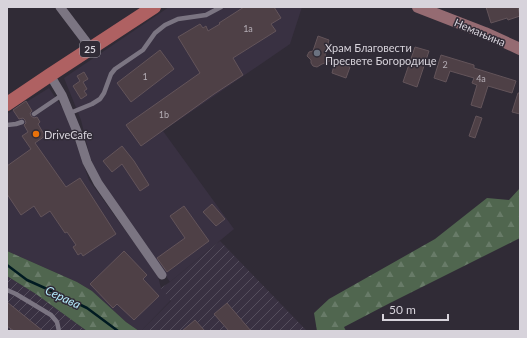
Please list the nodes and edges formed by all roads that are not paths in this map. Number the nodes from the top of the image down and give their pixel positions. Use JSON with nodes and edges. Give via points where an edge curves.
{"nodes":[{"id":1,"x":60,"y":7,"type":"edge"},
{"id":2,"x":154,"y":7,"type":"edge"},
{"id":3,"x":221,"y":7,"type":"edge"},
{"id":4,"x":418,"y":7,"type":"edge"},
{"id":5,"x":91,"y":48,"type":"junction"},
{"id":6,"x":520,"y":49,"type":"edge"},
{"id":7,"x":50,"y":75,"type":"junction"},
{"id":8,"x":62,"y":95,"type":"junction"},
{"id":9,"x":7,"y":104,"type":"edge"},
{"id":10,"x":70,"y":113,"type":"junction"},
{"id":11,"x":34,"y":114,"type":"dead end"},
{"id":12,"x":22,"y":122,"type":"dead end"},
{"id":13,"x":7,"y":125,"type":"edge"},
{"id":14,"x":162,"y":274,"type":"dead end"},
{"id":15,"x":7,"y":290,"type":"edge"},
{"id":16,"x":59,"y":331,"type":"edge"}],
"edges":[{"from":1,"to":5,"type":"street"},
{"from":2,"to":5,"type":"main road","number":"25"},
{"from":3,"to":10,"type":"lane","via":[[206,15],[178,19],[165,25],[155,33],[144,50],[113,71],[100,99]]},
{"from":4,"to":6,"type":"street","name":"Немањина"},
{"from":5,"to":7,"type":"main road","number":"25"},
{"from":7,"to":8,"type":"street"},
{"from":7,"to":9,"type":"main road","number":"25"},
{"from":8,"to":10,"type":"street"},
{"from":8,"to":11,"type":"lane"},
{"from":10,"to":14,"type":"street","via":[[87,162],[98,183]]},
{"from":12,"to":13,"type":"lane"},
{"from":15,"to":16,"type":"lane","via":[[51,315],[57,322]]}]}
